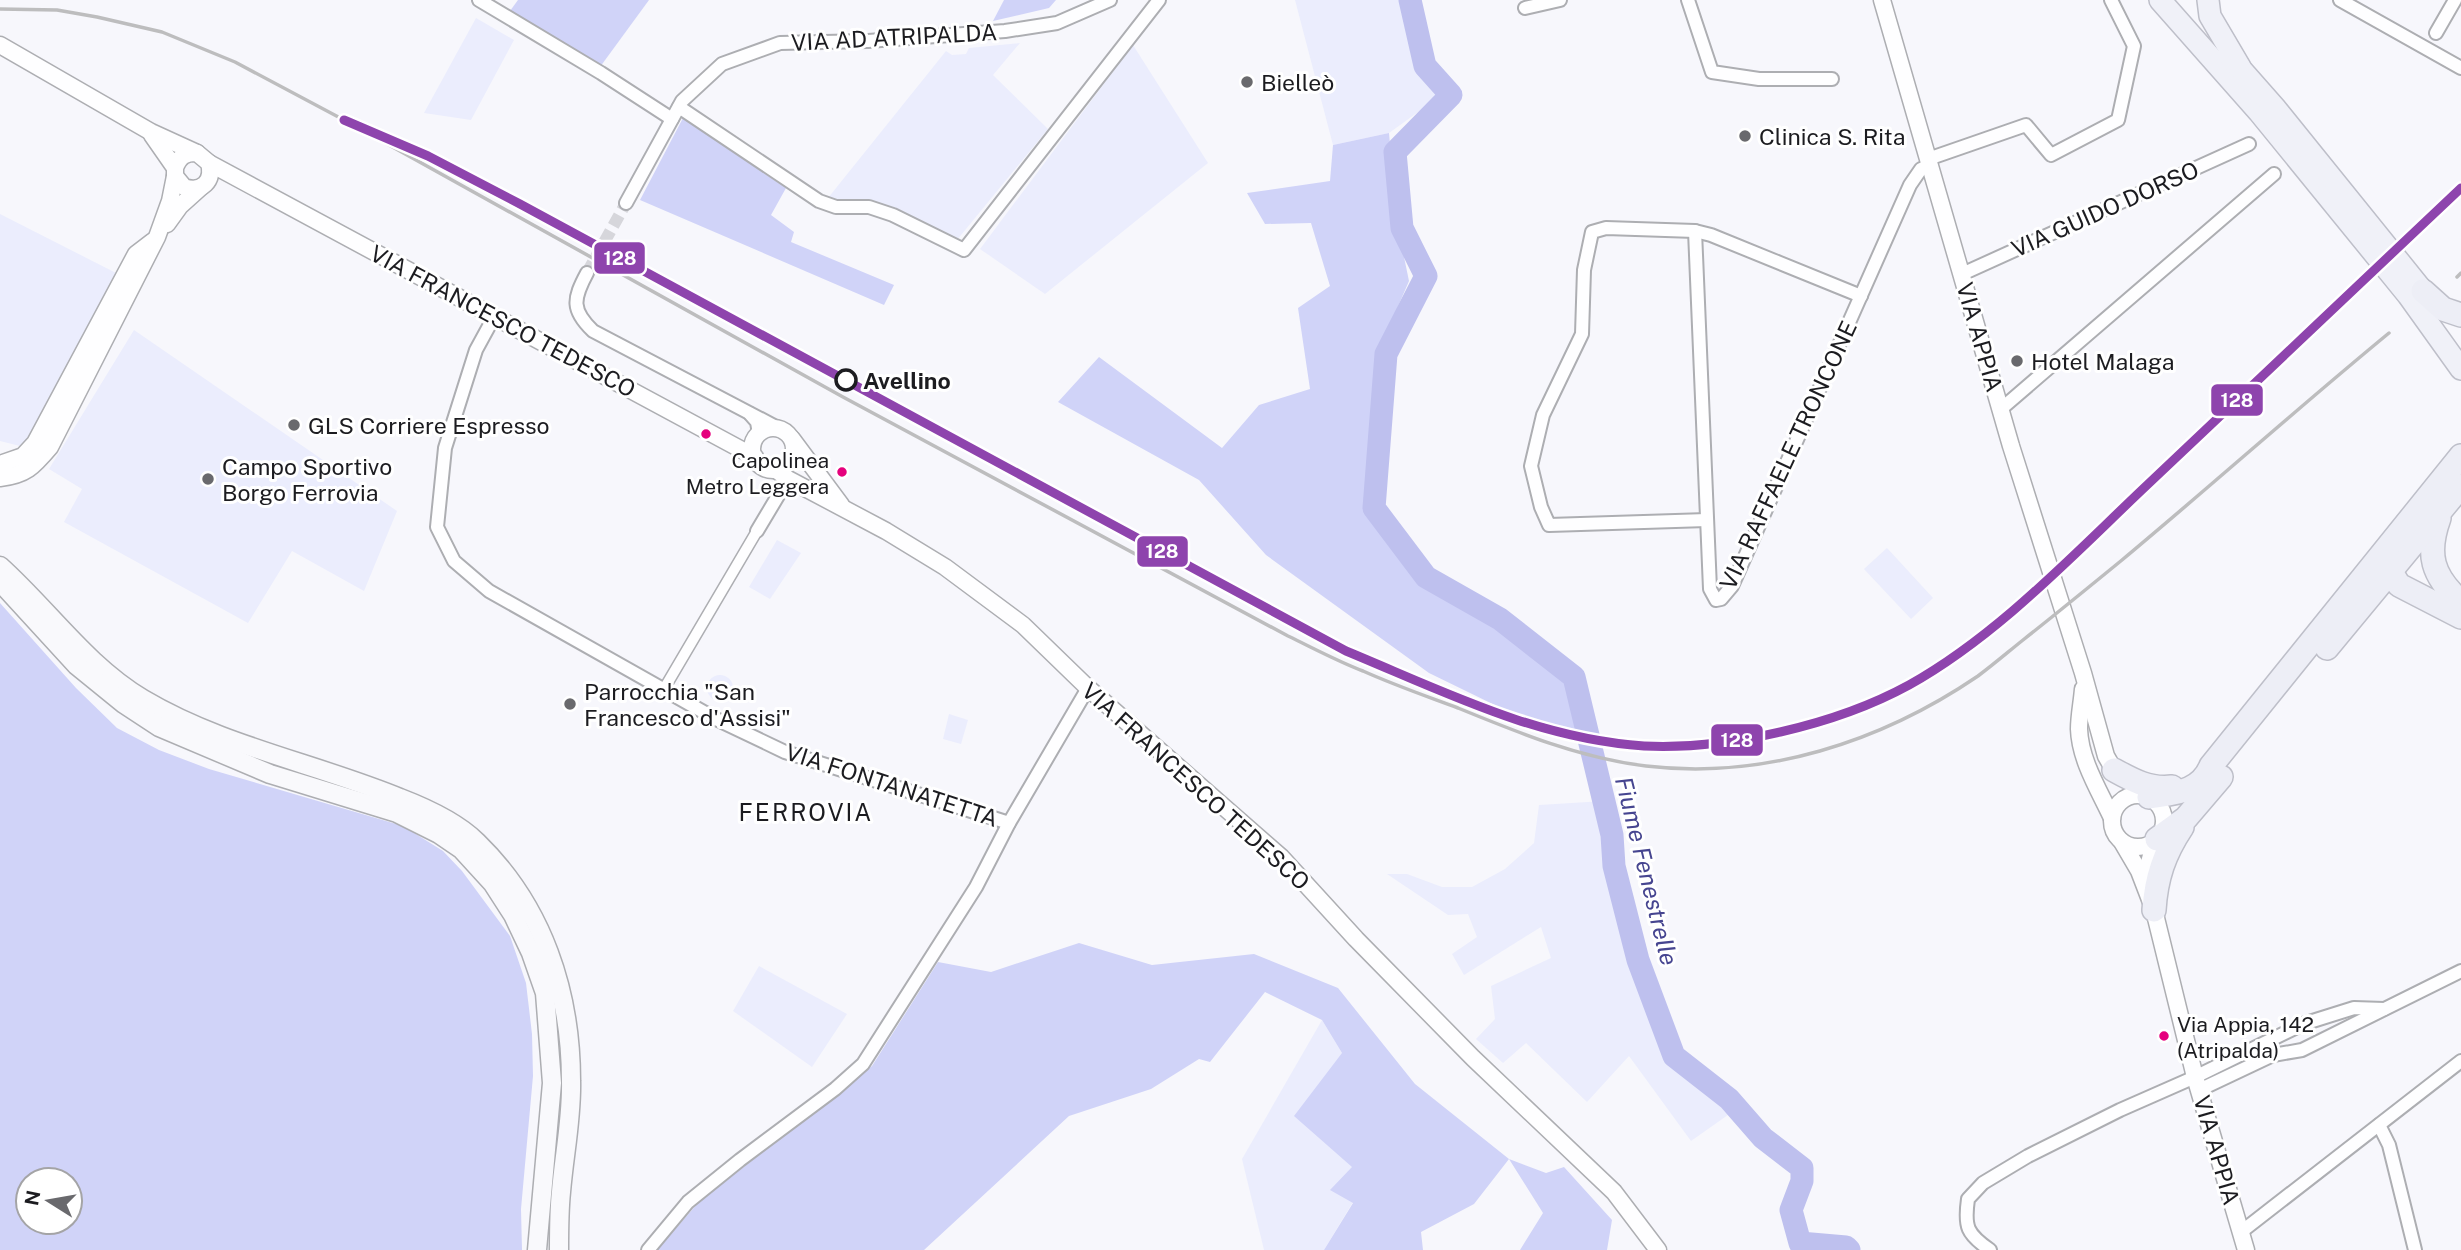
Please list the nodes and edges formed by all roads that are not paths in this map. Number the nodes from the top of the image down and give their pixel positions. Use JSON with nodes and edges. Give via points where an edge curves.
{"nodes":[{"id":1,"x":479,"y":0,"type":"edge"},
{"id":2,"x":1110,"y":0,"type":"edge"},
{"id":3,"x":1159,"y":0,"type":"edge"},
{"id":4,"x":1560,"y":0,"type":"edge"},
{"id":5,"x":1688,"y":0,"type":"edge"},
{"id":6,"x":1882,"y":0,"type":"edge"},
{"id":7,"x":2111,"y":0,"type":"edge"},
{"id":8,"x":2160,"y":0,"type":"edge"},
{"id":9,"x":2178,"y":0,"type":"edge"},
{"id":10,"x":2208,"y":0,"type":"edge"},
{"id":11,"x":2340,"y":0,"type":"edge"},
{"id":12,"x":2456,"y":7,"type":"edge"},
{"id":13,"x":1525,"y":8,"type":"dead end"},
{"id":14,"x":2436,"y":33,"type":"dead end"},
{"id":15,"x":0,"y":46,"type":"edge"},
{"id":16,"x":2461,"y":68,"type":"edge"},
{"id":17,"x":2243,"y":72,"type":"junction"},
{"id":18,"x":1832,"y":79,"type":"dead end"},
{"id":19,"x":675,"y":113,"type":"junction"},
{"id":20,"x":151,"y":132,"type":"junction"},
{"id":21,"x":2249,"y":144,"type":"dead end"},
{"id":22,"x":203,"y":158,"type":"junction"},
{"id":23,"x":1929,"y":162,"type":"junction"},
{"id":24,"x":175,"y":172,"type":"junction"},
{"id":25,"x":2274,"y":174,"type":"dead end"},
{"id":26,"x":204,"y":185,"type":"junction"},
{"id":27,"x":250,"y":186,"type":"junction"},
{"id":28,"x":626,"y":203,"type":"tunnel mouth"},
{"id":29,"x":1695,"y":231,"type":"junction"},
{"id":30,"x":158,"y":237,"type":"junction"},
{"id":31,"x":587,"y":273,"type":"tunnel mouth"},
{"id":32,"x":1962,"y":274,"type":"junction"},
{"id":33,"x":2423,"y":291,"type":"junction"},
{"id":34,"x":1861,"y":296,"type":"junction"},
{"id":35,"x":2461,"y":315,"type":"edge"},
{"id":36,"x":494,"y":317,"type":"junction"},
{"id":37,"x":2461,"y":345,"type":"edge"},
{"id":38,"x":2461,"y":369,"type":"edge"},
{"id":39,"x":2001,"y":409,"type":"junction"},
{"id":40,"x":747,"y":411,"type":"junction"},
{"id":41,"x":785,"y":433,"type":"junction"},
{"id":42,"x":755,"y":445,"type":"junction"},
{"id":43,"x":2461,"y":456,"type":"edge"},
{"id":44,"x":2461,"y":462,"type":"edge"},
{"id":45,"x":0,"y":464,"type":"edge"},
{"id":46,"x":782,"y":474,"type":"junction"},
{"id":47,"x":0,"y":478,"type":"edge"},
{"id":48,"x":2461,"y":486,"type":"edge"},
{"id":49,"x":2442,"y":508,"type":"junction"},
{"id":50,"x":845,"y":510,"type":"junction"},
{"id":51,"x":1707,"y":520,"type":"junction"},
{"id":52,"x":757,"y":531,"type":"joint"},
{"id":53,"x":0,"y":566,"type":"edge"},
{"id":54,"x":2391,"y":572,"type":"junction"},
{"id":55,"x":0,"y":582,"type":"edge"},
{"id":56,"x":2424,"y":599,"type":"junction"},
{"id":57,"x":2461,"y":602,"type":"edge"},
{"id":58,"x":2355,"y":614,"type":"junction"},
{"id":59,"x":2461,"y":617,"type":"edge"},
{"id":60,"x":2083,"y":673,"type":"junction"},
{"id":61,"x":1088,"y":688,"type":"junction"},
{"id":62,"x":664,"y":689,"type":"junction"},
{"id":63,"x":2211,"y":766,"type":"junction"},
{"id":64,"x":2114,"y":770,"type":"junction"},
{"id":65,"x":2147,"y":797,"type":"junction"},
{"id":66,"x":2193,"y":810,"type":"junction"},
{"id":67,"x":2112,"y":818,"type":"junction"},
{"id":68,"x":1009,"y":823,"type":"junction"},
{"id":69,"x":2156,"y":840,"type":"junction"},
{"id":70,"x":2122,"y":842,"type":"junction"},
{"id":71,"x":2146,"y":888,"type":"junction"},
{"id":72,"x":2154,"y":910,"type":"junction"},
{"id":73,"x":2460,"y":975,"type":"edge"},
{"id":74,"x":2385,"y":1009,"type":"junction"},
{"id":75,"x":2270,"y":1039,"type":"junction"},
{"id":76,"x":2279,"y":1053,"type":"junction"},
{"id":77,"x":2461,"y":1061,"type":"edge"},
{"id":78,"x":2197,"y":1083,"type":"junction"},
{"id":79,"x":2379,"y":1125,"type":"junction"},
{"id":80,"x":2241,"y":1233,"type":"junction"},
{"id":81,"x":537,"y":1250,"type":"edge"},
{"id":82,"x":559,"y":1250,"type":"edge"},
{"id":83,"x":648,"y":1250,"type":"edge"},
{"id":84,"x":1658,"y":1250,"type":"edge"},
{"id":85,"x":1990,"y":1250,"type":"edge"},
{"id":86,"x":2246,"y":1250,"type":"edge"},
{"id":87,"x":2416,"y":1250,"type":"edge"}],
"edges":[{"from":1,"to":19,"type":"street"},
{"from":2,"to":19,"type":"street","name":"VIA AD ATRIPALDA","via":[[1057,23],[1005,31],[780,43],[722,64]]},
{"from":3,"to":19,"type":"street","via":[[964,250],[881,211],[819,201]]},
{"from":4,"to":13,"type":"street"},
{"from":5,"to":18,"type":"street","via":[[1712,72],[1759,79]]},
{"from":6,"to":23,"type":"street","name":"VIA APPIA"},
{"from":7,"to":23,"type":"street","via":[[2134,46],[2118,120],[2051,155],[2026,125]]},
{"from":8,"to":38,"type":"highway","via":[[2285,144],[2408,295]]},
{"from":9,"to":17,"type":"highway"},
{"from":10,"to":17,"type":"highway","via":[[2210,16]]},
{"from":11,"to":16,"type":"street"},
{"from":12,"to":14,"type":"street"},
{"from":15,"to":20,"type":"street","name":"VIA FRANCESCO TEDESCO"},
{"from":17,"to":33,"type":"highway"},
{"from":19,"to":28,"type":"street","name":"VIA AD ATRIPALDA"},
{"from":20,"to":22,"type":"street","name":"VIA FRANCESCO TEDESCO"},
{"from":20,"to":24,"type":"street","name":"VIA FRANCESCO TEDESCO"},
{"from":21,"to":32,"type":"street","name":"VIA GUIDO DORSO"},
{"from":22,"to":24,"type":"street","via":[[192,153],[181,158]]},
{"from":22,"to":26,"type":"street","via":[[211,176]]},
{"from":22,"to":27,"type":"street","name":"VIA FRANCESCO TEDESCO"},
{"from":23,"to":32,"type":"street","name":"VIA APPIA"},
{"from":23,"to":34,"type":"street","name":"VIA RAFFAELE TRONCONE","via":[[1910,185]]},
{"from":24,"to":26,"type":"street","name":"VIA FRANCESCO TEDESCO","via":[[184,187],[193,190]]},
{"from":24,"to":30,"type":"street"},
{"from":25,"to":39,"type":"street"},
{"from":26,"to":27,"type":"street","name":"VIA FRANCESCO TEDESCO","via":[[222,181]]},
{"from":26,"to":30,"type":"street","via":[[180,206]]},
{"from":27,"to":36,"type":"street","name":"VIA FRANCESCO TEDESCO"},
{"from":29,"to":34,"type":"street"},
{"from":29,"to":51,"type":"street","name":"VIA RAFFAELE TRONCONE"},
{"from":29,"to":51,"type":"street","via":[[1606,228],[1592,232],[1584,270],[1582,334],[1543,415],[1531,466],[1549,525]]},
{"from":30,"to":45,"type":"street","via":[[136,254],[35,443],[23,456]]},
{"from":30,"to":47,"type":"street","via":[[50,447],[18,476]]},
{"from":31,"to":40,"type":"street","via":[[578,290],[577,309],[593,331]]},
{"from":32,"to":39,"type":"street","name":"VIA APPIA"},
{"from":33,"to":35,"type":"highway","via":[[2443,309]]},
{"from":33,"to":37,"type":"highway"},
{"from":34,"to":51,"type":"street","name":"VIA RAFFAELE TRONCONE","via":[[1732,586],[1716,600],[1710,589]]},
{"from":36,"to":42,"type":"street","name":"VIA FRANCESCO TEDESCO","via":[[730,443]]},
{"from":36,"to":62,"type":"street","name":"VIA FONTANATETTA","via":[[476,349],[446,448],[437,527],[454,561],[489,591]]},
{"from":39,"to":60,"type":"street","name":"VIA APPIA"},
{"from":40,"to":41,"type":"street"},
{"from":40,"to":42,"type":"street","via":[[757,422]]},
{"from":41,"to":42,"type":"street","via":[[771,428]]},
{"from":41,"to":46,"type":"street","via":[[794,451]]},
{"from":41,"to":50,"type":"street"},
{"from":42,"to":46,"type":"street","via":[[763,467]]},
{"from":43,"to":63,"type":"highway"},
{"from":44,"to":54,"type":"highway","via":[[2388,555]]},
{"from":46,"to":50,"type":"street","name":"VIA FRANCESCO TEDESCO"},
{"from":46,"to":52,"type":"street"},
{"from":48,"to":49,"type":"highway"},
{"from":49,"to":54,"type":"highway"},
{"from":49,"to":57,"type":"highway","via":[[2432,537],[2432,557],[2439,576]]},
{"from":50,"to":61,"type":"street","name":"VIA FRANCESCO TEDESCO","via":[[945,567],[1023,625]]},
{"from":52,"to":62,"type":"street"},
{"from":53,"to":82,"type":"main road","via":[[103,670],[143,699],[219,734],[400,798],[454,824],[477,841],[527,905],[555,966],[564,999],[571,1083]]},
{"from":54,"to":56,"type":"highway","via":[[2399,585]]},
{"from":54,"to":58,"type":"highway"},
{"from":55,"to":81,"type":"main road","via":[[76,665],[159,727],[270,774],[397,813],[461,849],[493,884],[513,915],[545,993],[552,1083]]},
{"from":56,"to":58,"type":"highway","via":[[2390,601]]},
{"from":56,"to":59,"type":"highway"},
{"from":58,"to":66,"type":"highway"},
{"from":60,"to":64,"type":"street","name":"VIA APPIA"},
{"from":60,"to":67,"type":"street","name":"VIA APPIA","via":[[2080,743]]},
{"from":61,"to":68,"type":"street","name":"VIA FONTANATETTA"},
{"from":61,"to":84,"type":"street","name":"VIA FRANCESCO TEDESCO","via":[[1281,857],[1472,1058],[1614,1192]]},
{"from":62,"to":68,"type":"street","name":"VIA FONTANATETTA","via":[[785,752]]},
{"from":63,"to":64,"type":"highway","via":[[2191,780],[2167,788],[2135,781]]},
{"from":63,"to":65,"type":"highway","via":[[2189,789]]},
{"from":64,"to":65,"type":"street","name":"VIA APPIA"},
{"from":65,"to":67,"type":"street","via":[[2136,795],[2120,802]]},
{"from":65,"to":69,"type":"street","name":"VIA APPIA","via":[[2164,815]]},
{"from":66,"to":69,"type":"highway"},
{"from":66,"to":72,"type":"highway","via":[[2161,867]]},
{"from":67,"to":70,"type":"street","name":"VIA APPIA","via":[[2114,833]]},
{"from":68,"to":83,"type":"street","name":"VIA FONTANATETTA","via":[[976,887],[863,1064],[688,1202]]},
{"from":69,"to":70,"type":"street","via":[[2136,848]]},
{"from":69,"to":71,"type":"street","name":"VIA APPIA"},
{"from":70,"to":71,"type":"street","name":"VIA APPIA"},
{"from":71,"to":72,"type":"street","name":"VIA APPIA"},
{"from":72,"to":78,"type":"street","name":"VIA APPIA"},
{"from":73,"to":74,"type":"street"},
{"from":74,"to":75,"type":"street","via":[[2354,1008]]},
{"from":74,"to":76,"type":"street","via":[[2302,1050]]},
{"from":75,"to":76,"type":"street"},
{"from":75,"to":78,"type":"street"},
{"from":76,"to":78,"type":"street"},
{"from":77,"to":79,"type":"street"},
{"from":78,"to":80,"type":"street","name":"VIA APPIA"},
{"from":78,"to":85,"type":"street","via":[[2120,1110],[1983,1183],[1968,1199],[1966,1226],[1975,1240]]},
{"from":79,"to":80,"type":"street"},
{"from":79,"to":87,"type":"street","via":[[2389,1145]]},
{"from":80,"to":86,"type":"street","name":"VIA APPIA"}]}
